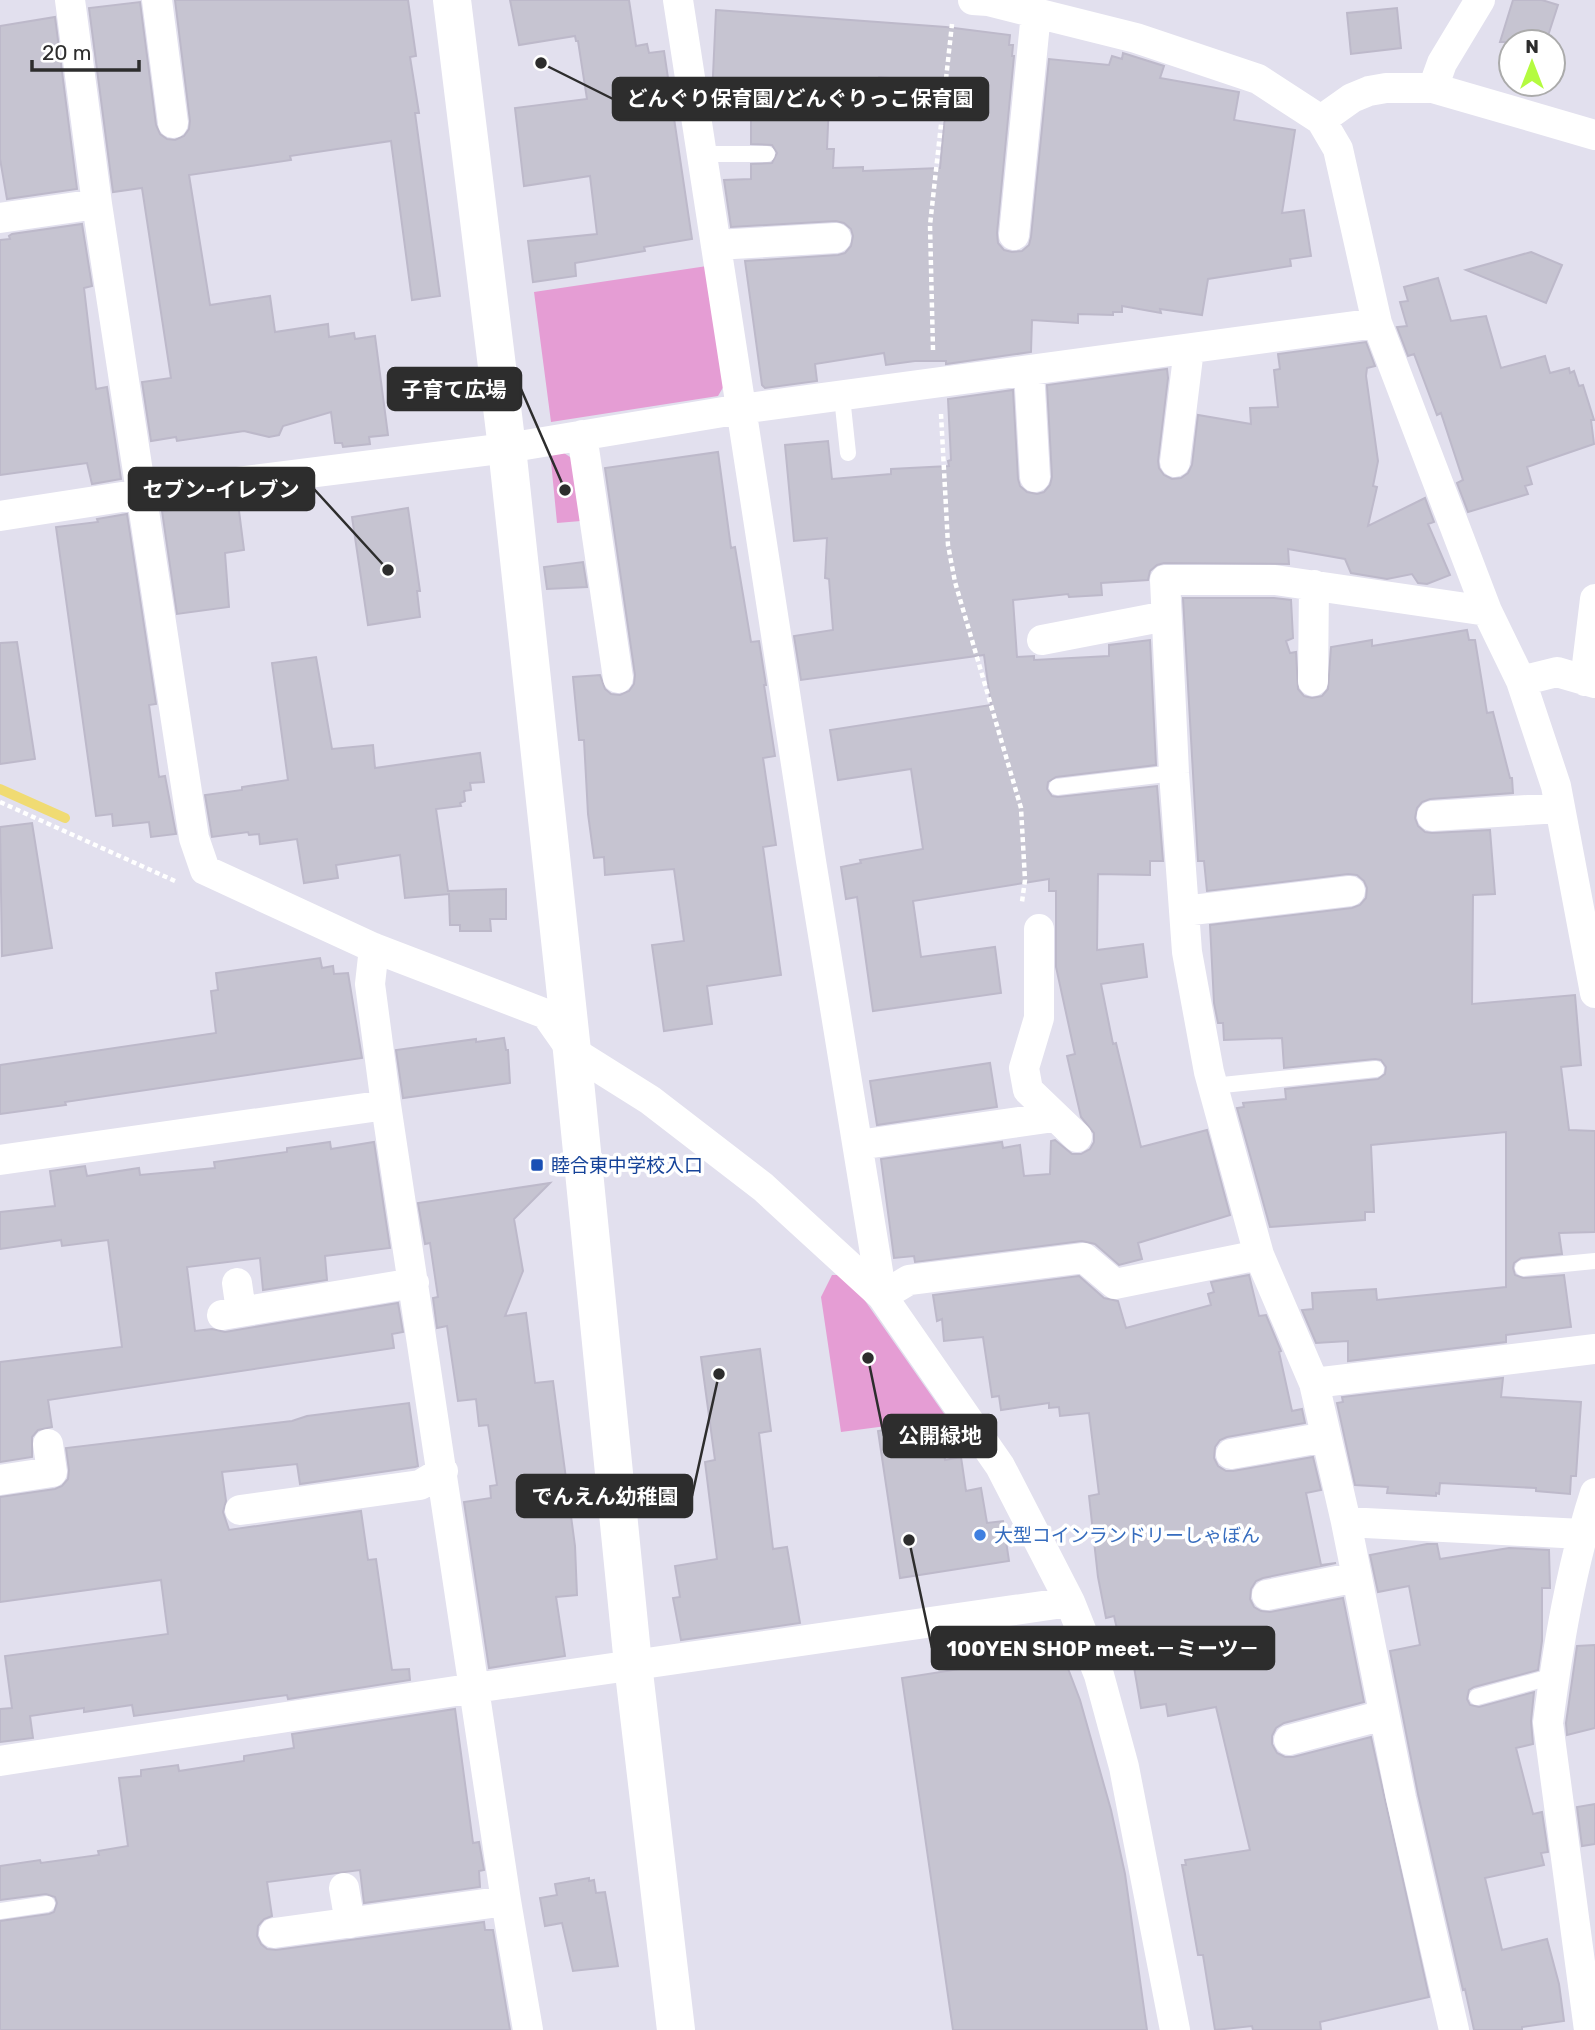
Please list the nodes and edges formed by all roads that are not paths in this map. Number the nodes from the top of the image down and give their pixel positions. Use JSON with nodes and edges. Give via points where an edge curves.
{"nodes":[{"id":1,"x":70,"y":0,"type":"edge"},
{"id":2,"x":157,"y":0,"type":"edge"},
{"id":3,"x":452,"y":0,"type":"edge"},
{"id":4,"x":678,"y":0,"type":"edge"},
{"id":5,"x":1480,"y":0,"type":"edge"},
{"id":6,"x":975,"y":4,"type":"edge"},
{"id":7,"x":1036,"y":13,"type":"junction"},
{"id":8,"x":1433,"y":88,"type":"junction"},
{"id":9,"x":1321,"y":120,"type":"junction"},
{"id":10,"x":173,"y":123,"type":"dead end"},
{"id":11,"x":1595,"y":135,"type":"edge"},
{"id":12,"x":702,"y":154,"type":"junction"},
{"id":13,"x":767,"y":154,"type":"dead end"},
{"id":14,"x":97,"y":204,"type":"junction"},
{"id":15,"x":0,"y":218,"type":"edge"},
{"id":16,"x":1014,"y":234,"type":"dead end"},
{"id":17,"x":836,"y":237,"type":"dead end"},
{"id":18,"x":716,"y":245,"type":"junction"},
{"id":19,"x":1377,"y":323,"type":"junction"},
{"id":20,"x":1189,"y":349,"type":"junction"},
{"id":21,"x":1029,"y":371,"type":"junction"},
{"id":22,"x":842,"y":397,"type":"junction"},
{"id":23,"x":741,"y":409,"type":"junction"},
{"id":24,"x":583,"y":435,"type":"junction"},
{"id":25,"x":507,"y":448,"type":"junction"},
{"id":26,"x":848,"y":453,"type":"dead end"},
{"id":27,"x":1175,"y":462,"type":"dead end"},
{"id":28,"x":1035,"y":477,"type":"dead end"},
{"id":29,"x":141,"y":494,"type":"junction"},
{"id":30,"x":0,"y":516,"type":"edge"},
{"id":31,"x":1314,"y":586,"type":"junction"},
{"id":32,"x":1595,"y":598,"type":"edge"},
{"id":33,"x":1487,"y":611,"type":"junction"},
{"id":34,"x":1166,"y":616,"type":"junction"},
{"id":35,"x":1042,"y":640,"type":"dead end"},
{"id":36,"x":618,"y":678,"type":"dead end"},
{"id":37,"x":1313,"y":681,"type":"dead end"},
{"id":38,"x":1521,"y":681,"type":"junction"},
{"id":39,"x":1590,"y":682,"type":"edge"},
{"id":40,"x":1174,"y":774,"type":"junction"},
{"id":41,"x":1057,"y":786,"type":"dead end"},
{"id":42,"x":1560,"y":808,"type":"junction"},
{"id":43,"x":1432,"y":816,"type":"dead end"},
{"id":44,"x":1350,"y":891,"type":"dead end"},
{"id":45,"x":1184,"y":911,"type":"junction"},
{"id":46,"x":1039,"y":929,"type":"dead end"},
{"id":47,"x":374,"y":948,"type":"junction"},
{"id":48,"x":1595,"y":992,"type":"edge"},
{"id":49,"x":572,"y":1051,"type":"junction"},
{"id":50,"x":1376,"y":1069,"type":"dead end"},
{"id":51,"x":1213,"y":1086,"type":"junction"},
{"id":52,"x":386,"y":1105,"type":"junction"},
{"id":53,"x":1054,"y":1117,"type":"junction"},
{"id":54,"x":1077,"y":1138,"type":"dead end"},
{"id":55,"x":858,"y":1145,"type":"junction"},
{"id":56,"x":0,"y":1160,"type":"edge"},
{"id":57,"x":1259,"y":1255,"type":"junction"},
{"id":58,"x":1595,"y":1261,"type":"edge"},
{"id":59,"x":1522,"y":1268,"type":"dead end"},
{"id":60,"x":414,"y":1283,"type":"junction"},
{"id":61,"x":882,"y":1296,"type":"junction"},
{"id":62,"x":233,"y":1303,"type":"dead end"},
{"id":63,"x":1595,"y":1349,"type":"edge"},
{"id":64,"x":1314,"y":1383,"type":"junction"},
{"id":65,"x":1326,"y":1437,"type":"junction"},
{"id":66,"x":1231,"y":1454,"type":"dead end"},
{"id":67,"x":443,"y":1471,"type":"junction"},
{"id":68,"x":52,"y":1472,"type":"dead end"},
{"id":69,"x":0,"y":1480,"type":"edge"},
{"id":70,"x":1595,"y":1493,"type":"edge"},
{"id":71,"x":240,"y":1510,"type":"dead end"},
{"id":72,"x":1346,"y":1522,"type":"junction"},
{"id":73,"x":1582,"y":1534,"type":"junction"},
{"id":74,"x":1357,"y":1577,"type":"junction"},
{"id":75,"x":1267,"y":1595,"type":"dead end"},
{"id":76,"x":1070,"y":1602,"type":"junction"},
{"id":77,"x":633,"y":1664,"type":"junction"},
{"id":78,"x":1554,"y":1676,"type":"junction"},
{"id":79,"x":475,"y":1688,"type":"junction"},
{"id":80,"x":1477,"y":1696,"type":"dead end"},
{"id":81,"x":1384,"y":1715,"type":"junction"},
{"id":82,"x":1290,"y":1740,"type":"dead end"},
{"id":83,"x":0,"y":1761,"type":"edge"},
{"id":84,"x":344,"y":1888,"type":"dead end"},
{"id":85,"x":506,"y":1901,"type":"junction"},
{"id":86,"x":47,"y":1903,"type":"dead end"},
{"id":87,"x":0,"y":1910,"type":"edge"},
{"id":88,"x":350,"y":1923,"type":"junction"},
{"id":89,"x":274,"y":1933,"type":"dead end"},
{"id":90,"x":528,"y":2030,"type":"edge"},
{"id":91,"x":676,"y":2030,"type":"edge"},
{"id":92,"x":1175,"y":2030,"type":"edge"},
{"id":93,"x":1454,"y":2030,"type":"edge"},
{"id":94,"x":1589,"y":2030,"type":"edge"}],
"edges":[{"from":1,"to":14,"type":"street"},
{"from":2,"to":10,"type":"street"},
{"from":3,"to":25,"type":"street"},
{"from":4,"to":12,"type":"street"},
{"from":5,"to":8,"type":"street","via":[[1442,63]]},
{"from":6,"to":7,"type":"street"},
{"from":7,"to":9,"type":"street","via":[[1136,38],[1258,79]]},
{"from":7,"to":16,"type":"street"},
{"from":8,"to":9,"type":"street","via":[[1369,91]]},
{"from":8,"to":11,"type":"street"},
{"from":9,"to":19,"type":"street","via":[[1338,149]]},
{"from":12,"to":13,"type":"lane"},
{"from":12,"to":18,"type":"street"},
{"from":14,"to":15,"type":"street"},
{"from":14,"to":29,"type":"street"},
{"from":17,"to":18,"type":"street"},
{"from":18,"to":23,"type":"street"},
{"from":19,"to":20,"type":"street"},
{"from":19,"to":33,"type":"street"},
{"from":20,"to":21,"type":"street"},
{"from":20,"to":27,"type":"street"},
{"from":21,"to":22,"type":"street"},
{"from":21,"to":28,"type":"street"},
{"from":22,"to":23,"type":"street"},
{"from":22,"to":26,"type":"lane"},
{"from":23,"to":24,"type":"street"},
{"from":23,"to":55,"type":"street"},
{"from":24,"to":25,"type":"street"},
{"from":24,"to":36,"type":"street"},
{"from":25,"to":29,"type":"street"},
{"from":25,"to":49,"type":"street"},
{"from":29,"to":30,"type":"street"},
{"from":29,"to":47,"type":"street","via":[[194,838],[205,870]]},
{"from":31,"to":33,"type":"street"},
{"from":31,"to":34,"type":"street","via":[[1275,580],[1165,580]]},
{"from":31,"to":37,"type":"street"},
{"from":32,"to":39,"type":"street"},
{"from":33,"to":38,"type":"street"},
{"from":34,"to":35,"type":"street"},
{"from":34,"to":40,"type":"street"},
{"from":38,"to":39,"type":"street","via":[[1557,672]]},
{"from":38,"to":42,"type":"street"},
{"from":40,"to":41,"type":"lane"},
{"from":40,"to":45,"type":"street"},
{"from":42,"to":43,"type":"street"},
{"from":42,"to":48,"type":"street"},
{"from":44,"to":45,"type":"street"},
{"from":45,"to":51,"type":"street","via":[[1187,953]]},
{"from":46,"to":53,"type":"street","via":[[1039,1018],[1024,1068],[1028,1090]]},
{"from":47,"to":49,"type":"street","via":[[545,1014]]},
{"from":47,"to":52,"type":"street","via":[[370,984]]},
{"from":49,"to":61,"type":"street","via":[[650,1100],[764,1187]]},
{"from":49,"to":77,"type":"street"},
{"from":50,"to":51,"type":"lane"},
{"from":51,"to":57,"type":"street"},
{"from":52,"to":56,"type":"street"},
{"from":52,"to":60,"type":"street"},
{"from":53,"to":54,"type":"street"},
{"from":53,"to":55,"type":"street"},
{"from":55,"to":61,"type":"street"},
{"from":57,"to":61,"type":"street","via":[[1115,1284],[1084,1258],[908,1280]]},
{"from":57,"to":64,"type":"street"},
{"from":58,"to":59,"type":"lane"},
{"from":60,"to":62,"type":"street"},
{"from":60,"to":67,"type":"street"},
{"from":61,"to":76,"type":"street","via":[[1000,1466]]},
{"from":63,"to":64,"type":"street"},
{"from":64,"to":65,"type":"street"},
{"from":65,"to":66,"type":"street"},
{"from":65,"to":72,"type":"street"},
{"from":67,"to":71,"type":"street","via":[[420,1485]]},
{"from":67,"to":79,"type":"street"},
{"from":68,"to":69,"type":"street"},
{"from":70,"to":73,"type":"street"},
{"from":72,"to":73,"type":"street"},
{"from":72,"to":74,"type":"street"},
{"from":73,"to":78,"type":"street"},
{"from":74,"to":75,"type":"street"},
{"from":74,"to":81,"type":"street"},
{"from":76,"to":77,"type":"street"},
{"from":76,"to":92,"type":"street","via":[[1099,1675],[1124,1767]]},
{"from":77,"to":79,"type":"street"},
{"from":77,"to":91,"type":"street"},
{"from":78,"to":80,"type":"lane"},
{"from":78,"to":94,"type":"street","via":[[1548,1723]]},
{"from":79,"to":83,"type":"street"},
{"from":79,"to":85,"type":"street"},
{"from":81,"to":82,"type":"street"},
{"from":81,"to":93,"type":"street"},
{"from":84,"to":88,"type":"street"},
{"from":85,"to":88,"type":"street"},
{"from":85,"to":90,"type":"street"},
{"from":86,"to":87,"type":"lane"},
{"from":88,"to":89,"type":"street"}]}
